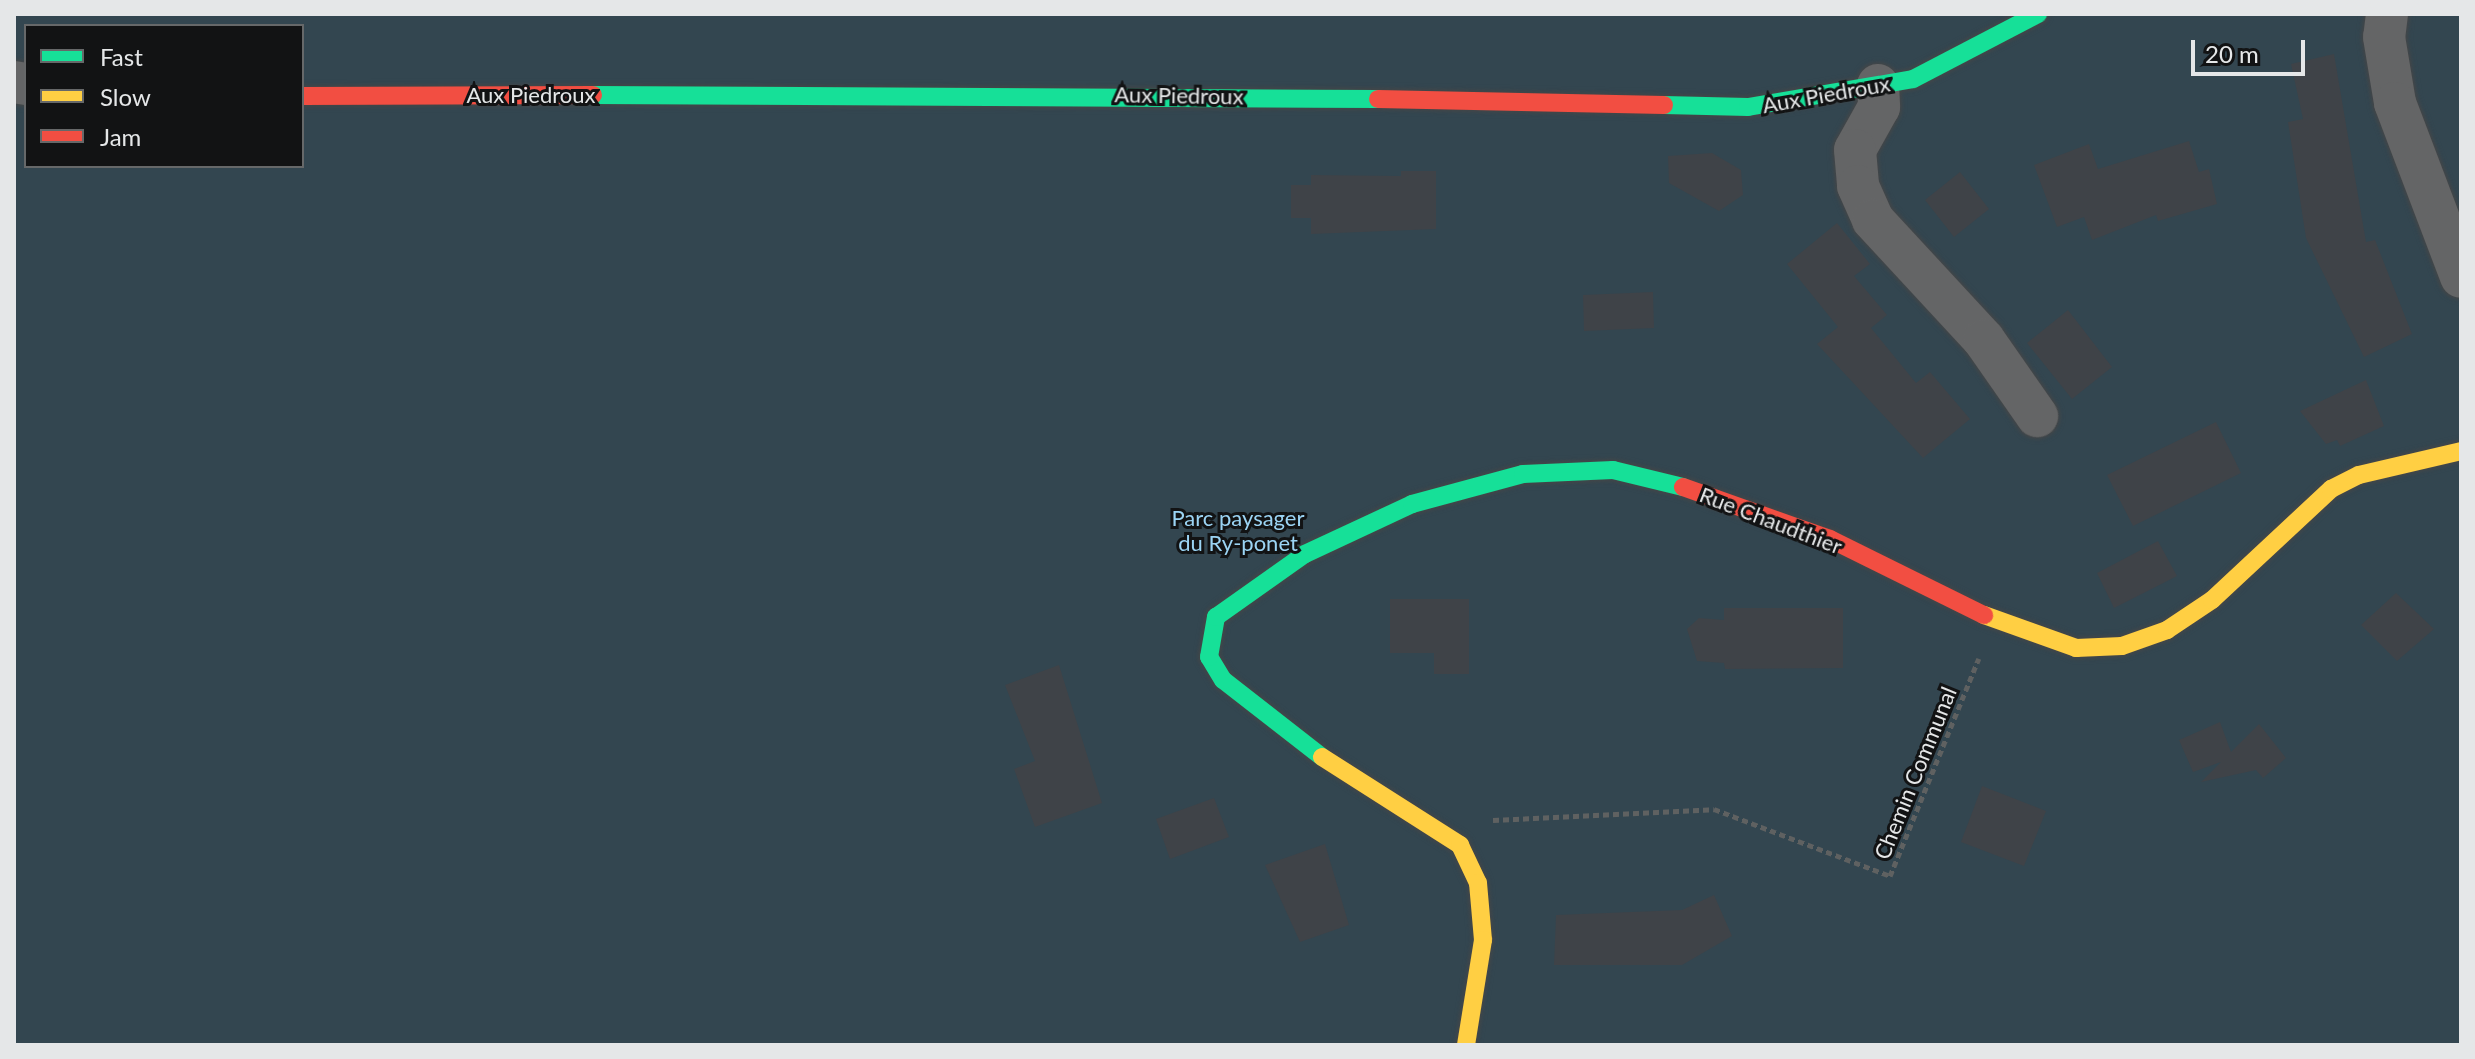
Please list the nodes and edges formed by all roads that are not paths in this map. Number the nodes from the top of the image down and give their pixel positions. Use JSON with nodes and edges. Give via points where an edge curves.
{"nodes":[{"id":1,"x":2038,"y":14,"type":"edge"},
{"id":2,"x":2387,"y":14,"type":"edge"},
{"id":3,"x":1878,"y":85,"type":"junction"},
{"id":4,"x":304,"y":96,"type":"edge"},
{"id":5,"x":2461,"y":277,"type":"edge"},
{"id":6,"x":2037,"y":416,"type":"dead end"},
{"id":7,"x":2461,"y":451,"type":"edge"},
{"id":8,"x":1466,"y":1045,"type":"edge"}],
"edges":[{"from":1,"to":3,"type":"street","name":"Aux Piedroux","via":[[1913,79]]},
{"from":2,"to":5,"type":"street","via":[[2384,37],[2395,103]]},
{"from":3,"to":4,"type":"street","name":"Aux Piedroux","via":[[1748,107],[1176,94]]},
{"from":3,"to":6,"type":"street","via":[[1879,107],[1855,150],[1858,186],[1873,220],[1975,329]]},
{"from":7,"to":8,"type":"street","name":"Rue Chaudthier","via":[[2359,475],[2331,489],[2212,600],[2167,630],[2122,646],[2076,648],[1994,620],[1759,512],[1613,470],[1523,474],[1412,504],[1305,554],[1216,617],[1209,657],[1223,680],[1336,768],[1460,845],[1478,883],[1483,940],[1476,1013]]}]}
